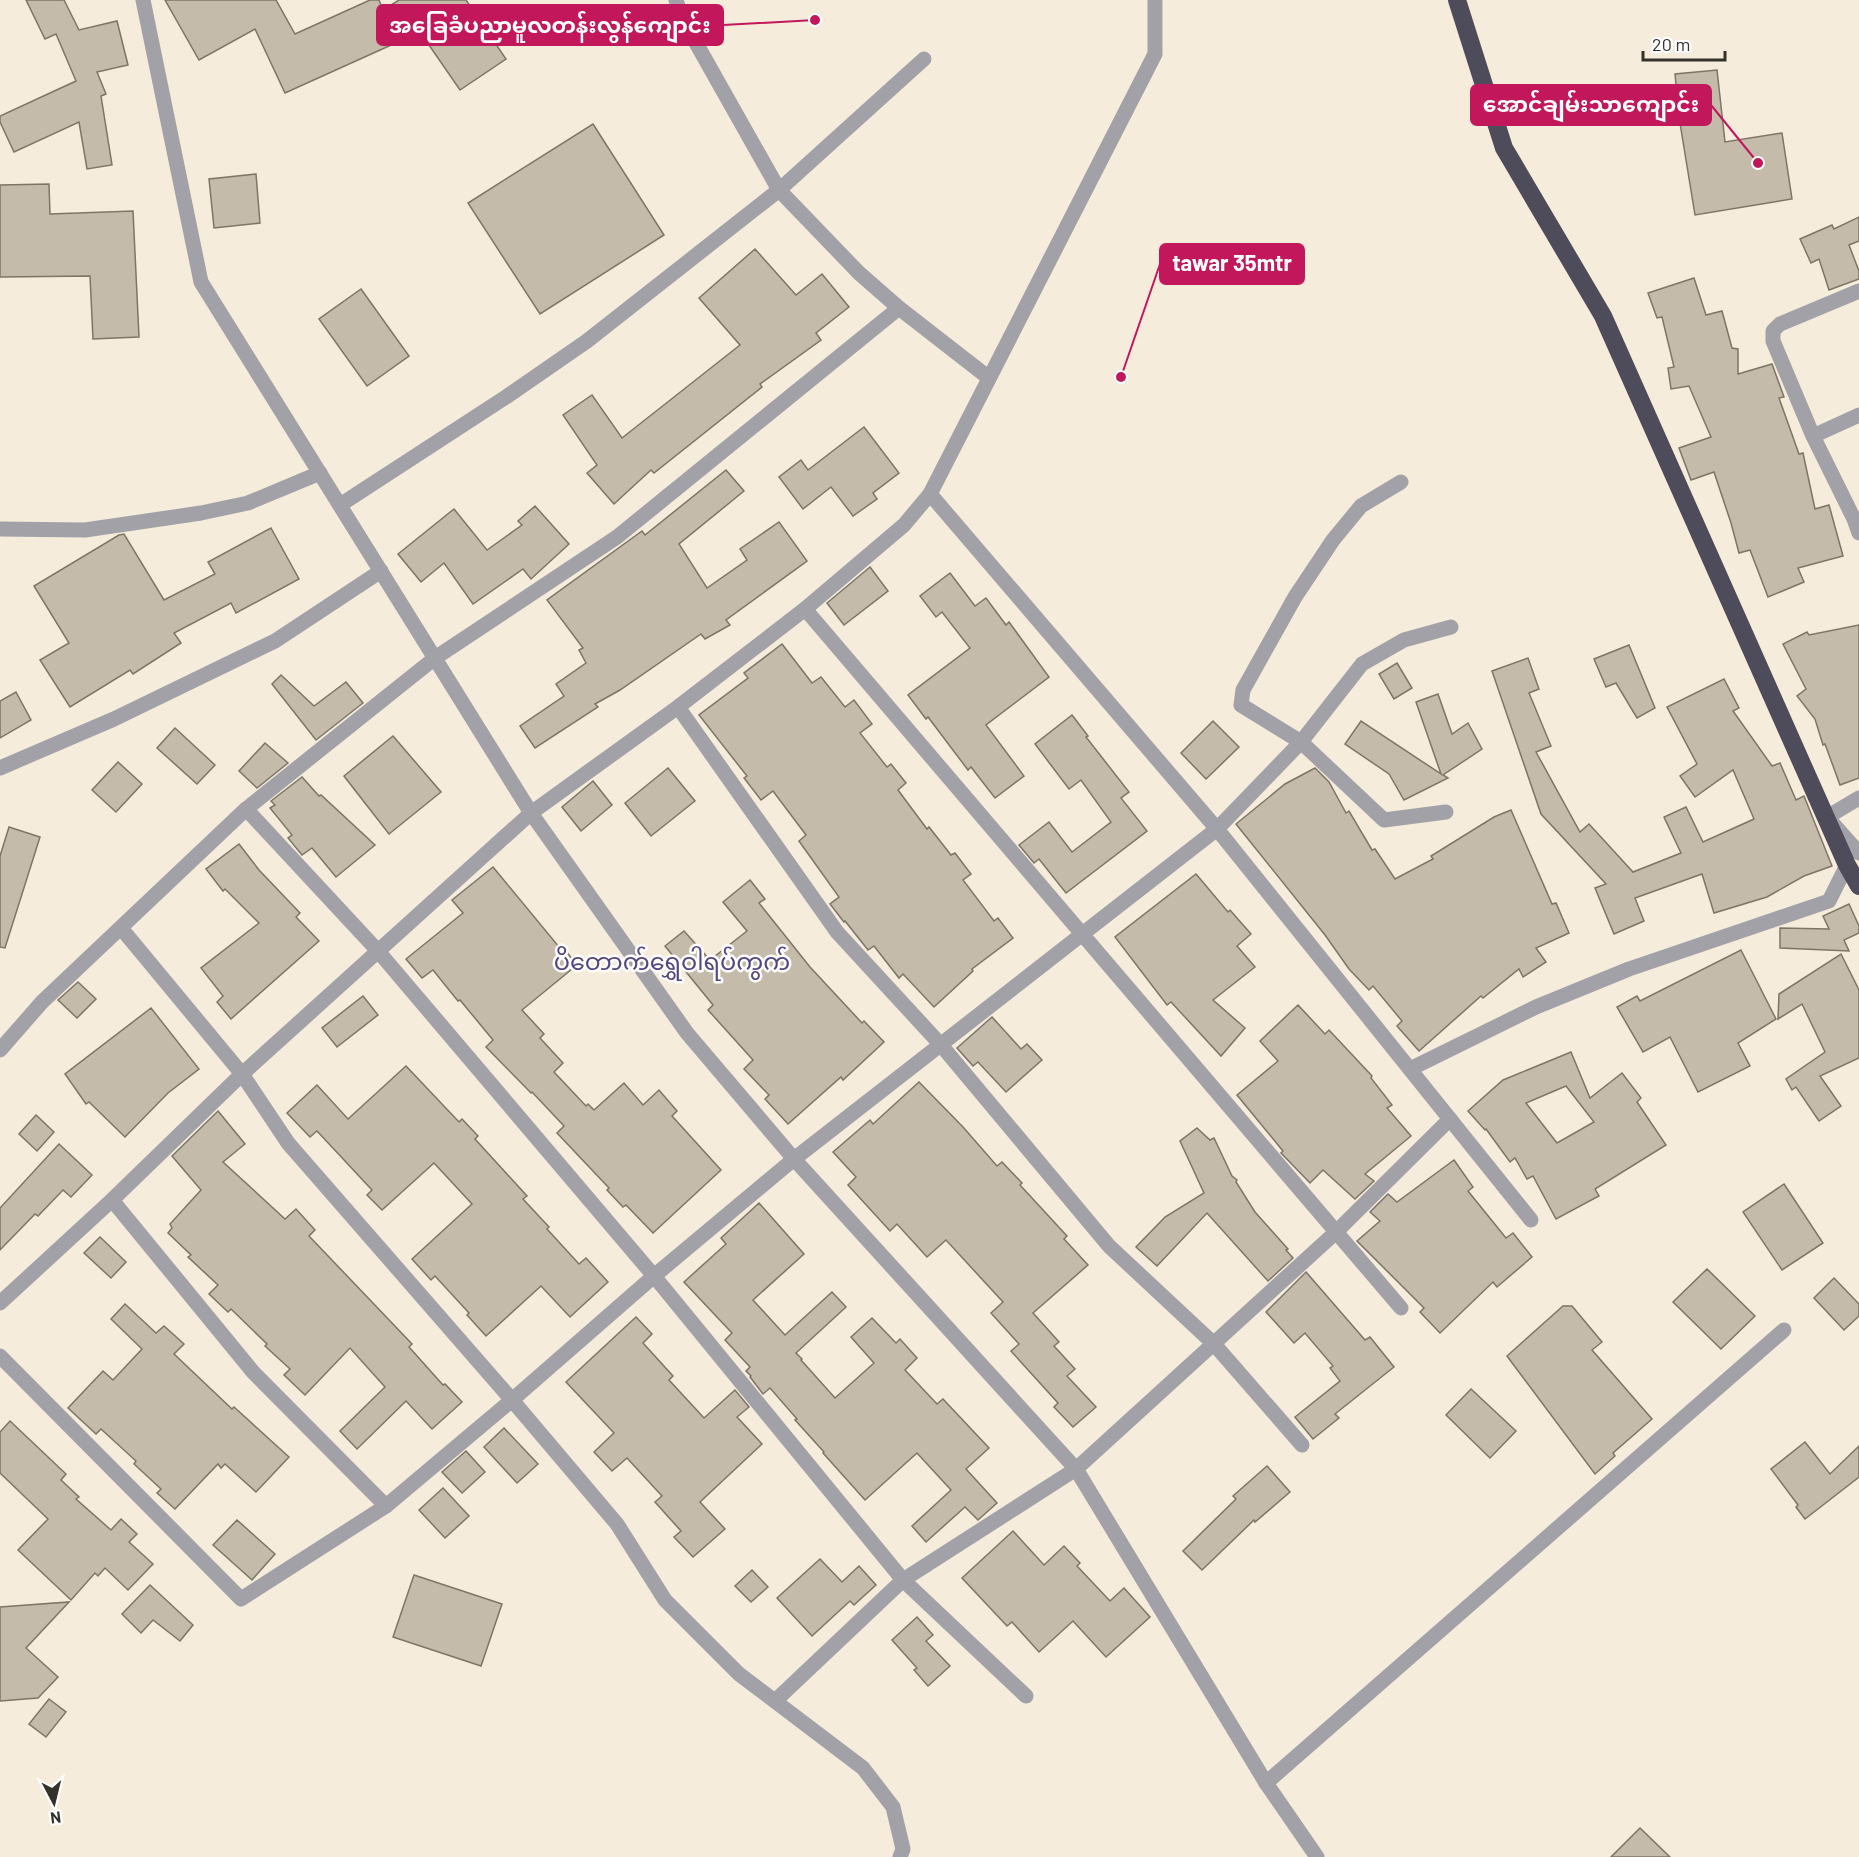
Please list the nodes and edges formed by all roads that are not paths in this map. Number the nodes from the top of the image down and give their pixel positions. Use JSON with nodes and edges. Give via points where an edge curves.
{"nodes":[{"id":1,"x":143,"y":0,"type":"edge"},
{"id":2,"x":676,"y":0,"type":"edge"},
{"id":3,"x":1155,"y":0,"type":"edge"},
{"id":4,"x":1457,"y":0,"type":"edge"},
{"id":5,"x":924,"y":59,"type":"dead end"},
{"id":6,"x":779,"y":190,"type":"junction"},
{"id":7,"x":1859,"y":291,"type":"edge"},
{"id":8,"x":899,"y":308,"type":"junction"},
{"id":9,"x":989,"y":378,"type":"junction"},
{"id":10,"x":1859,"y":415,"type":"edge"},
{"id":11,"x":1813,"y":436,"type":"junction"},
{"id":12,"x":320,"y":473,"type":"junction"},
{"id":13,"x":1401,"y":482,"type":"dead end"},
{"id":14,"x":930,"y":494,"type":"junction"},
{"id":15,"x":340,"y":505,"type":"junction"},
{"id":16,"x":1857,"y":523,"type":"edge"},
{"id":17,"x":0,"y":528,"type":"edge"},
{"id":18,"x":381,"y":572,"type":"junction"},
{"id":19,"x":805,"y":609,"type":"junction"},
{"id":20,"x":1450,"y":627,"type":"dead end"},
{"id":21,"x":435,"y":658,"type":"junction"},
{"id":22,"x":678,"y":707,"type":"junction"},
{"id":23,"x":1301,"y":742,"type":"junction"},
{"id":24,"x":0,"y":768,"type":"edge"},
{"id":25,"x":1859,"y":798,"type":"edge"},
{"id":26,"x":246,"y":809,"type":"junction"},
{"id":27,"x":1446,"y":812,"type":"dead end"},
{"id":28,"x":531,"y":813,"type":"junction"},
{"id":29,"x":1827,"y":817,"type":"junction"},
{"id":30,"x":1217,"y":829,"type":"junction"},
{"id":31,"x":1853,"y":859,"type":"edge"},
{"id":32,"x":1859,"y":886,"type":"edge"},
{"id":33,"x":121,"y":928,"type":"junction"},
{"id":34,"x":1083,"y":934,"type":"junction"},
{"id":35,"x":378,"y":951,"type":"junction"},
{"id":36,"x":941,"y":1045,"type":"junction"},
{"id":37,"x":0,"y":1050,"type":"edge"},
{"id":38,"x":1410,"y":1070,"type":"junction"},
{"id":39,"x":242,"y":1074,"type":"junction"},
{"id":40,"x":1450,"y":1119,"type":"junction"},
{"id":41,"x":794,"y":1159,"type":"junction"},
{"id":42,"x":112,"y":1200,"type":"junction"},
{"id":43,"x":1532,"y":1220,"type":"dead end"},
{"id":44,"x":1335,"y":1233,"type":"junction"},
{"id":45,"x":654,"y":1276,"type":"junction"},
{"id":46,"x":0,"y":1303,"type":"edge"},
{"id":47,"x":1401,"y":1308,"type":"dead end"},
{"id":48,"x":1784,"y":1330,"type":"dead end"},
{"id":49,"x":1214,"y":1344,"type":"junction"},
{"id":50,"x":0,"y":1356,"type":"edge"},
{"id":51,"x":512,"y":1400,"type":"junction"},
{"id":52,"x":1302,"y":1445,"type":"dead end"},
{"id":53,"x":1076,"y":1469,"type":"junction"},
{"id":54,"x":386,"y":1506,"type":"junction"},
{"id":55,"x":903,"y":1580,"type":"junction"},
{"id":56,"x":1026,"y":1696,"type":"dead end"},
{"id":57,"x":775,"y":1701,"type":"junction"},
{"id":58,"x":1266,"y":1784,"type":"junction"},
{"id":59,"x":900,"y":1857,"type":"edge"},
{"id":60,"x":1317,"y":1857,"type":"edge"}],
"edges":[{"from":1,"to":12,"type":"street","via":[[201,282]]},
{"from":2,"to":6,"type":"street","via":[[682,18]]},
{"from":3,"to":9,"type":"street","via":[[1155,54]]},
{"from":4,"to":29,"type":"highway","via":[[1504,148],[1603,316]]},
{"from":5,"to":6,"type":"street"},
{"from":6,"to":8,"type":"street"},
{"from":6,"to":15,"type":"street","via":[[587,341]]},
{"from":7,"to":11,"type":"street","via":[[1780,324],[1773,331],[1773,341]]},
{"from":8,"to":9,"type":"street"},
{"from":8,"to":21,"type":"street","via":[[617,537]]},
{"from":9,"to":14,"type":"street"},
{"from":10,"to":11,"type":"street"},
{"from":11,"to":16,"type":"street"},
{"from":12,"to":15,"type":"street"},
{"from":12,"to":17,"type":"street","via":[[248,503],[201,513],[86,530]]},
{"from":13,"to":23,"type":"street","via":[[1361,506],[1334,540],[1295,597],[1243,690],[1241,705]]},
{"from":14,"to":19,"type":"street","via":[[904,525]]},
{"from":14,"to":30,"type":"street"},
{"from":15,"to":18,"type":"street"},
{"from":18,"to":21,"type":"street"},
{"from":18,"to":24,"type":"street","via":[[275,641],[114,719]]},
{"from":19,"to":22,"type":"street"},
{"from":19,"to":34,"type":"street"},
{"from":20,"to":23,"type":"street","via":[[1404,640],[1362,664]]},
{"from":21,"to":26,"type":"street"},
{"from":21,"to":28,"type":"street"},
{"from":22,"to":28,"type":"street"},
{"from":22,"to":36,"type":"street","via":[[837,932]]},
{"from":23,"to":27,"type":"street","via":[[1384,820]]},
{"from":23,"to":30,"type":"street"},
{"from":25,"to":29,"type":"street"},
{"from":26,"to":33,"type":"street"},
{"from":26,"to":35,"type":"street"},
{"from":28,"to":35,"type":"street"},
{"from":28,"to":41,"type":"street","via":[[687,1033]]},
{"from":29,"to":31,"type":"highway"},
{"from":30,"to":34,"type":"street"},
{"from":30,"to":38,"type":"street"},
{"from":31,"to":32,"type":"highway"},
{"from":31,"to":38,"type":"street","via":[[1829,901],[1629,969],[1536,1007]]},
{"from":33,"to":37,"type":"street","via":[[42,1002]]},
{"from":33,"to":39,"type":"street"},
{"from":34,"to":36,"type":"street"},
{"from":34,"to":44,"type":"street"},
{"from":35,"to":39,"type":"street"},
{"from":35,"to":45,"type":"street"},
{"from":36,"to":41,"type":"street"},
{"from":36,"to":49,"type":"street","via":[[1109,1246]]},
{"from":38,"to":40,"type":"street"},
{"from":39,"to":42,"type":"street"},
{"from":39,"to":51,"type":"street","via":[[288,1143]]},
{"from":40,"to":43,"type":"street"},
{"from":40,"to":44,"type":"street"},
{"from":41,"to":45,"type":"street"},
{"from":41,"to":53,"type":"street"},
{"from":42,"to":46,"type":"street"},
{"from":42,"to":54,"type":"street","via":[[253,1372]]},
{"from":44,"to":47,"type":"street"},
{"from":44,"to":49,"type":"street"},
{"from":45,"to":51,"type":"street"},
{"from":45,"to":55,"type":"street"},
{"from":48,"to":58,"type":"street"},
{"from":49,"to":52,"type":"street"},
{"from":49,"to":53,"type":"street"},
{"from":50,"to":54,"type":"street","via":[[241,1599]]},
{"from":51,"to":54,"type":"street"},
{"from":51,"to":57,"type":"street","via":[[617,1524],[665,1600],[739,1674]]},
{"from":53,"to":55,"type":"street"},
{"from":53,"to":58,"type":"street"},
{"from":55,"to":56,"type":"street"},
{"from":55,"to":57,"type":"street"},
{"from":57,"to":59,"type":"street","via":[[863,1768],[893,1807],[903,1849]]},
{"from":58,"to":60,"type":"street"}]}
